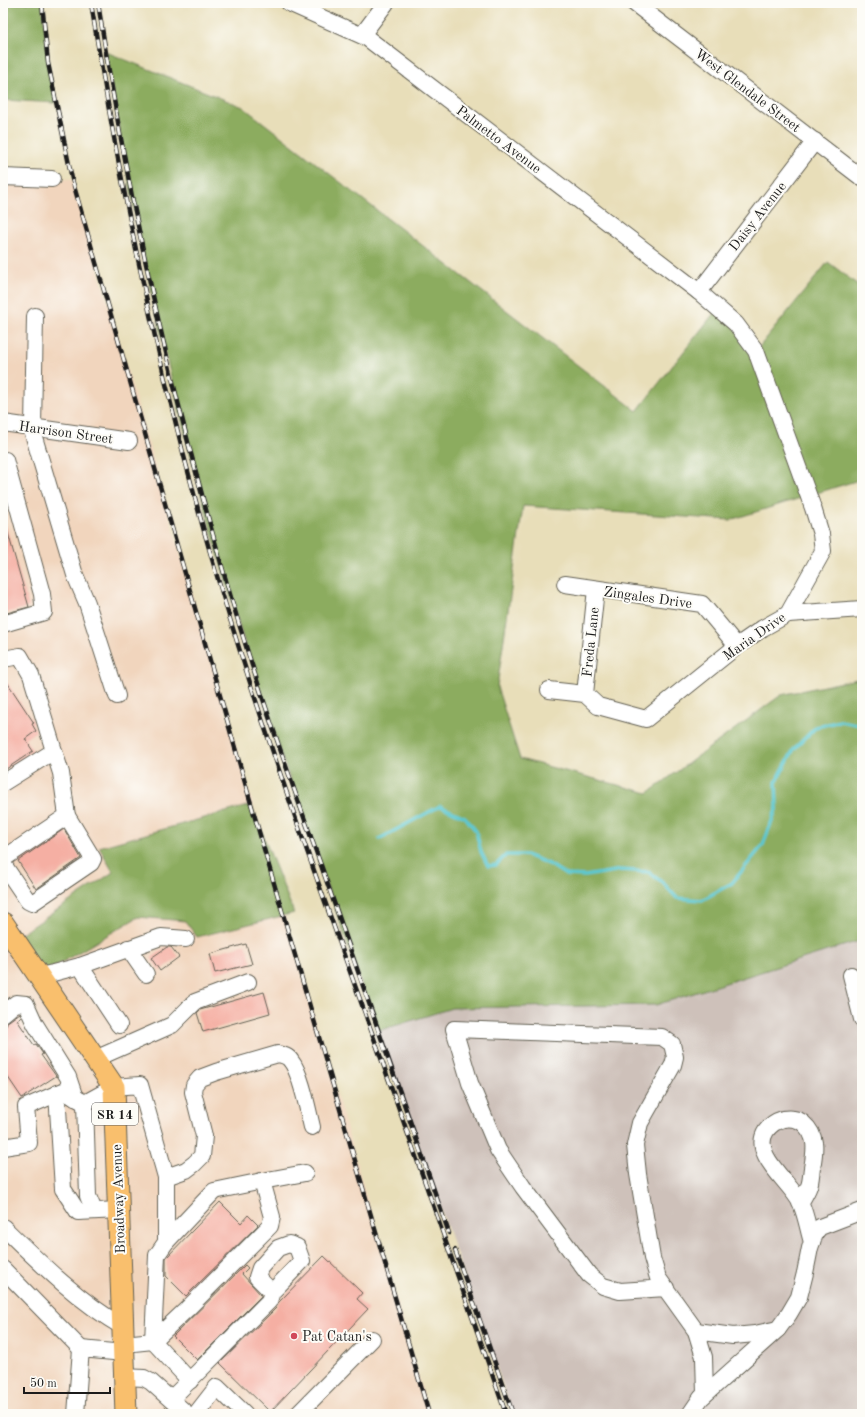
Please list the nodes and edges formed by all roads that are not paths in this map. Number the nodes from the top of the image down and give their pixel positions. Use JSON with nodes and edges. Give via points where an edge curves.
{"nodes":[{"id":1,"x":289,"y":3,"type":"edge"},
{"id":2,"x":386,"y":3,"type":"edge"},
{"id":3,"x":634,"y":3,"type":"edge"},
{"id":4,"x":362,"y":35,"type":"junction"},
{"id":5,"x":815,"y":141,"type":"junction"},
{"id":6,"x":3,"y":177,"type":"edge"},
{"id":7,"x":862,"y":178,"type":"edge"},
{"id":8,"x":52,"y":179,"type":"dead end"},
{"id":9,"x":699,"y":292,"type":"junction"},
{"id":10,"x":35,"y":316,"type":"dead end"},
{"id":11,"x":3,"y":423,"type":"edge"},
{"id":12,"x":32,"y":427,"type":"junction"},
{"id":13,"x":129,"y":441,"type":"dead end"},
{"id":14,"x":3,"y":460,"type":"edge"},
{"id":15,"x":565,"y":584,"type":"dead end"},
{"id":16,"x":596,"y":589,"type":"junction"},
{"id":17,"x":862,"y":609,"type":"edge"},
{"id":18,"x":788,"y":614,"type":"junction"},
{"id":19,"x":3,"y":624,"type":"edge"},
{"id":20,"x":737,"y":646,"type":"junction"},
{"id":21,"x":3,"y":659,"type":"edge"},
{"id":22,"x":550,"y":690,"type":"dead end"},
{"id":23,"x":585,"y":694,"type":"junction"},
{"id":24,"x":117,"y":696,"type":"dead end"},
{"id":25,"x":54,"y":751,"type":"junction"},
{"id":26,"x":3,"y":783,"type":"edge"},
{"id":27,"x":67,"y":816,"type":"junction"},
{"id":28,"x":3,"y":859,"type":"edge"},
{"id":29,"x":3,"y":864,"type":"edge"},
{"id":30,"x":3,"y":924,"type":"edge"},
{"id":31,"x":186,"y":939,"type":"dead end"},
{"id":32,"x":128,"y":948,"type":"junction"},
{"id":33,"x":80,"y":966,"type":"junction"},
{"id":34,"x":146,"y":974,"type":"dead end"},
{"id":35,"x":851,"y":975,"type":"dead end"},
{"id":36,"x":39,"y":976,"type":"junction"},
{"id":37,"x":248,"y":982,"type":"dead end"},
{"id":38,"x":3,"y":1014,"type":"edge"},
{"id":39,"x":862,"y":1019,"type":"edge"},
{"id":40,"x":119,"y":1025,"type":"dead end"},
{"id":41,"x":95,"y":1059,"type":"junction"},
{"id":42,"x":114,"y":1087,"type":"junction"},
{"id":43,"x":57,"y":1093,"type":"junction"},
{"id":44,"x":80,"y":1100,"type":"junction"},
{"id":45,"x":312,"y":1127,"type":"dead end"},
{"id":46,"x":3,"y":1147,"type":"edge"},
{"id":47,"x":305,"y":1174,"type":"dead end"},
{"id":48,"x":166,"y":1177,"type":"junction"},
{"id":49,"x":262,"y":1181,"type":"junction"},
{"id":50,"x":800,"y":1203,"type":"junction"},
{"id":51,"x":119,"y":1210,"type":"junction"},
{"id":52,"x":86,"y":1211,"type":"junction"},
{"id":53,"x":862,"y":1211,"type":"edge"},
{"id":54,"x":3,"y":1226,"type":"edge"},
{"id":55,"x":166,"y":1242,"type":"junction"},
{"id":56,"x":812,"y":1242,"type":"junction"},
{"id":57,"x":3,"y":1269,"type":"edge"},
{"id":58,"x":666,"y":1288,"type":"junction"},
{"id":59,"x":272,"y":1292,"type":"dead end"},
{"id":60,"x":778,"y":1329,"type":"junction"},
{"id":61,"x":696,"y":1331,"type":"junction"},
{"id":62,"x":372,"y":1339,"type":"dead end"},
{"id":63,"x":124,"y":1341,"type":"junction"},
{"id":64,"x":153,"y":1341,"type":"junction"},
{"id":65,"x":81,"y":1349,"type":"junction"},
{"id":66,"x":125,"y":1377,"type":"junction"},
{"id":67,"x":190,"y":1381,"type":"junction"},
{"id":68,"x":705,"y":1394,"type":"junction"},
{"id":69,"x":171,"y":1399,"type":"junction"},
{"id":70,"x":76,"y":1414,"type":"edge"},
{"id":71,"x":126,"y":1414,"type":"edge"},
{"id":72,"x":187,"y":1414,"type":"edge"},
{"id":73,"x":196,"y":1414,"type":"edge"},
{"id":74,"x":246,"y":1414,"type":"edge"},
{"id":75,"x":298,"y":1414,"type":"edge"},
{"id":76,"x":690,"y":1414,"type":"edge"}],
"edges":[{"from":1,"to":4,"type":"street","name":"Palmetto Avenue"},
{"from":2,"to":4,"type":"street"},
{"from":3,"to":5,"type":"street","name":"West Glendale Street"},
{"from":4,"to":9,"type":"street","name":"Palmetto Avenue"},
{"from":5,"to":7,"type":"street","name":"West Glendale Street"},
{"from":5,"to":9,"type":"street","name":"Daisy Avenue"},
{"from":6,"to":8,"type":"street"},
{"from":9,"to":18,"type":"street","name":"Maria Drive","via":[[736,324],[756,352],[821,534],[823,551]]},
{"from":10,"to":12,"type":"street"},
{"from":11,"to":12,"type":"street","name":"Harrison Street"},
{"from":12,"to":13,"type":"street","name":"Harrison Street"},
{"from":12,"to":24,"type":"street","via":[[75,575],[87,603]]},
{"from":14,"to":19,"type":"street","via":[[42,594],[44,612]]},
{"from":15,"to":16,"type":"street","name":"Zingales Drive"},
{"from":16,"to":20,"type":"street","name":"Zingales Drive","via":[[702,604]]},
{"from":16,"to":23,"type":"street","name":"Freda Lane"},
{"from":17,"to":18,"type":"street"},
{"from":18,"to":20,"type":"street","name":"Maria Drive"},
{"from":20,"to":23,"type":"street","name":"Maria Drive","via":[[646,719],[598,706]]},
{"from":21,"to":25,"type":"street","via":[[20,656],[31,675]]},
{"from":22,"to":23,"type":"street"},
{"from":25,"to":26,"type":"street"},
{"from":25,"to":27,"type":"street","via":[[61,773]]},
{"from":27,"to":28,"type":"street"},
{"from":27,"to":29,"type":"street","via":[[93,859],[91,863],[32,903],[28,901]]},
{"from":30,"to":36,"type":"main road","number":"SR 14"},
{"from":31,"to":32,"type":"street","via":[[161,937]]},
{"from":32,"to":33,"type":"street"},
{"from":32,"to":34,"type":"street"},
{"from":33,"to":36,"type":"street"},
{"from":33,"to":40,"type":"street"},
{"from":35,"to":39,"type":"street"},
{"from":36,"to":41,"type":"main road","number":"SR 14"},
{"from":37,"to":41,"type":"street","via":[[195,1002],[172,1025]]},
{"from":38,"to":44,"type":"street","via":[[16,1003],[26,1004]]},
{"from":41,"to":42,"type":"main road","number":"SR 14"},
{"from":42,"to":44,"type":"street"},
{"from":42,"to":48,"type":"street","via":[[140,1086]]},
{"from":42,"to":51,"type":"main road","name":"Broadway Avenue","number":"SR 14"},
{"from":43,"to":44,"type":"street","via":[[63,1091]]},
{"from":43,"to":46,"type":"street","via":[[26,1108],[29,1143]]},
{"from":43,"to":52,"type":"street","via":[[63,1189]]},
{"from":44,"to":52,"type":"street","via":[[88,1196]]},
{"from":45,"to":48,"type":"street","via":[[298,1075],[292,1061],[284,1055],[278,1054],[216,1072],[200,1078],[192,1092],[204,1136],[202,1156],[186,1170]]},
{"from":47,"to":49,"type":"street"},
{"from":48,"to":55,"type":"street"},
{"from":49,"to":55,"type":"street","via":[[214,1191]]},
{"from":49,"to":64,"type":"street","via":[[272,1217],[270,1226]]},
{"from":50,"to":50,"type":"street","via":[[763,1150],[761,1140],[764,1134],[769,1126],[782,1119],[802,1122],[811,1131],[815,1140],[809,1186]]},
{"from":50,"to":56,"type":"street"},
{"from":51,"to":52,"type":"street"},
{"from":51,"to":63,"type":"main road","name":"Broadway Avenue","number":"SR 14"},
{"from":53,"to":56,"type":"street","via":[[820,1227]]},
{"from":54,"to":63,"type":"street","via":[[51,1273],[103,1315]]},
{"from":55,"to":64,"type":"street","via":[[157,1255]]},
{"from":56,"to":60,"type":"street","via":[[799,1297]]},
{"from":57,"to":65,"type":"street"},
{"from":58,"to":58,"type":"street","via":[[620,1291],[603,1286],[589,1275],[498,1150],[470,1083],[454,1029],[662,1038],[672,1044],[675,1057],[673,1065],[640,1123],[635,1145],[652,1258],[658,1278]]},
{"from":58,"to":61,"type":"street"},
{"from":59,"to":67,"type":"street","via":[[268,1301]]},
{"from":60,"to":61,"type":"street","via":[[733,1336]]},
{"from":60,"to":68,"type":"street"},
{"from":61,"to":68,"type":"street","via":[[704,1357]]},
{"from":62,"to":75,"type":"street"},
{"from":63,"to":64,"type":"street"},
{"from":63,"to":65,"type":"street"},
{"from":63,"to":66,"type":"main road","name":"Broadway Avenue","number":"SR 14"},
{"from":64,"to":67,"type":"street"},
{"from":65,"to":70,"type":"street"},
{"from":66,"to":69,"type":"street","via":[[144,1378]]},
{"from":66,"to":71,"type":"main road","name":"Broadway Avenue","number":"SR 14"},
{"from":67,"to":69,"type":"street"},
{"from":68,"to":76,"type":"street"},
{"from":69,"to":72,"type":"street"},
{"from":73,"to":74,"type":"street","via":[[217,1387]]}]}
